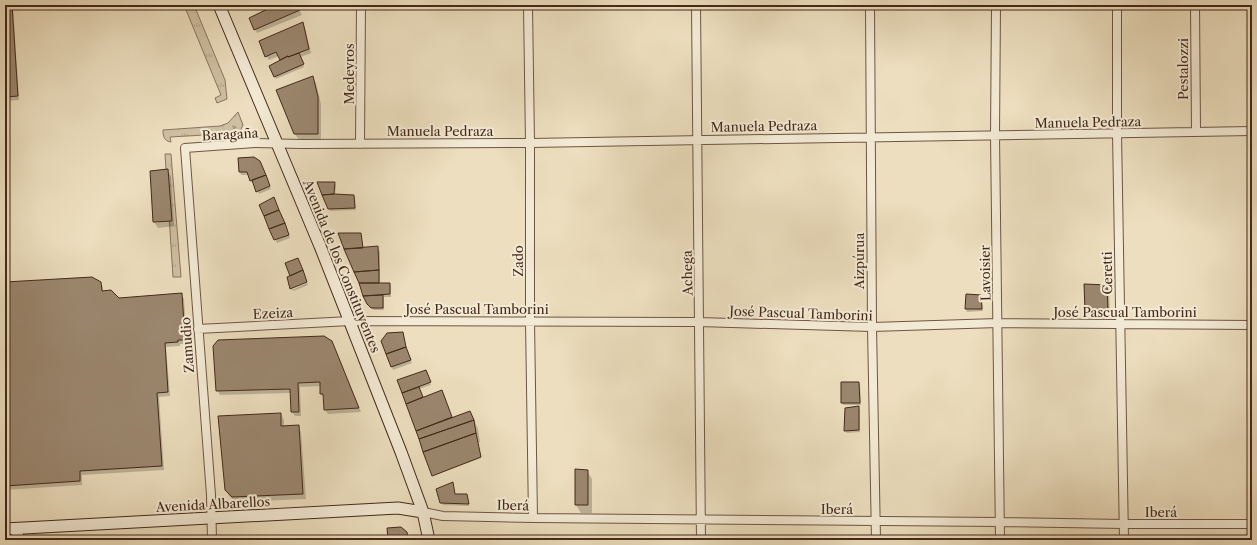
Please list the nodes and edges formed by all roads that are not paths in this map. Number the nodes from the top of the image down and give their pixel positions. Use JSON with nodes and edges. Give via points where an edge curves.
{"nodes":[{"id":1,"x":219,"y":5,"type":"edge"},
{"id":2,"x":361,"y":5,"type":"edge"},
{"id":3,"x":528,"y":5,"type":"edge"},
{"id":4,"x":696,"y":5,"type":"edge"},
{"id":5,"x":870,"y":5,"type":"edge"},
{"id":6,"x":996,"y":5,"type":"edge"},
{"id":7,"x":1117,"y":5,"type":"edge"},
{"id":8,"x":1195,"y":5,"type":"edge"},
{"id":9,"x":1252,"y":131,"type":"edge"},
{"id":10,"x":1196,"y":132,"type":"junction"},
{"id":11,"x":1117,"y":133,"type":"junction"},
{"id":12,"x":995,"y":135,"type":"junction"},
{"id":13,"x":870,"y":137,"type":"junction"},
{"id":14,"x":697,"y":139,"type":"junction"},
{"id":15,"x":530,"y":143,"type":"junction"},
{"id":16,"x":277,"y":144,"type":"junction"},
{"id":17,"x":360,"y":144,"type":"junction"},
{"id":18,"x":185,"y":148,"type":"joint"},
{"id":19,"x":350,"y":321,"type":"junction"},
{"id":20,"x":530,"y":321,"type":"junction"},
{"id":21,"x":699,"y":322,"type":"junction"},
{"id":22,"x":998,"y":323,"type":"junction"},
{"id":23,"x":1120,"y":324,"type":"junction"},
{"id":24,"x":1252,"y":325,"type":"edge"},
{"id":25,"x":872,"y":327,"type":"junction"},
{"id":26,"x":198,"y":330,"type":"junction"},
{"id":27,"x":422,"y":512,"type":"junction"},
{"id":28,"x":211,"y":518,"type":"junction"},
{"id":29,"x":533,"y":518,"type":"junction"},
{"id":30,"x":700,"y":520,"type":"junction"},
{"id":31,"x":876,"y":521,"type":"junction"},
{"id":32,"x":1000,"y":522,"type":"junction"},
{"id":33,"x":1124,"y":524,"type":"junction"},
{"id":34,"x":1252,"y":524,"type":"edge"},
{"id":35,"x":5,"y":529,"type":"edge"},
{"id":36,"x":18,"y":534,"type":"edge"},
{"id":37,"x":212,"y":540,"type":"edge"},
{"id":38,"x":430,"y":540,"type":"edge"},
{"id":39,"x":700,"y":540,"type":"edge"},
{"id":40,"x":876,"y":540,"type":"edge"},
{"id":41,"x":1000,"y":540,"type":"edge"},
{"id":42,"x":1124,"y":540,"type":"edge"}],
"edges":[{"from":1,"to":16,"type":"main road","name":"Avenida de los Constituyentes"},
{"from":2,"to":17,"type":"street","name":"Medeyros"},
{"from":3,"to":15,"type":"street","name":"Zado"},
{"from":4,"to":14,"type":"street","name":"Achega"},
{"from":5,"to":13,"type":"street","name":"Aizpúrua"},
{"from":6,"to":12,"type":"street","name":"Lavoisier"},
{"from":7,"to":11,"type":"street","name":"Ceretti"},
{"from":8,"to":10,"type":"street","name":"Pestalozzi"},
{"from":9,"to":10,"type":"street","name":"Manuela Pedraza"},
{"from":10,"to":11,"type":"street","name":"Manuela Pedraza"},
{"from":11,"to":12,"type":"street","name":"Manuela Pedraza"},
{"from":11,"to":23,"type":"street","name":"Ceretti"},
{"from":12,"to":13,"type":"street","name":"Manuela Pedraza"},
{"from":12,"to":22,"type":"street","name":"Lavoisier"},
{"from":13,"to":14,"type":"street","name":"Manuela Pedraza"},
{"from":13,"to":25,"type":"street","name":"Aizpúrua"},
{"from":14,"to":15,"type":"street","name":"Manuela Pedraza"},
{"from":14,"to":21,"type":"street","name":"Achega"},
{"from":15,"to":17,"type":"street","name":"Manuela Pedraza"},
{"from":15,"to":20,"type":"street","name":"Zado"},
{"from":16,"to":17,"type":"street","name":"Manuela Pedraza"},
{"from":16,"to":18,"type":"street","name":"Baragaña"},
{"from":16,"to":19,"type":"main road","name":"Avenida de los Constituyentes"},
{"from":18,"to":26,"type":"street","name":"Zamudio"},
{"from":19,"to":20,"type":"street","name":"José Pascual Tamborini"},
{"from":19,"to":26,"type":"street","name":"Ezeiza"},
{"from":19,"to":27,"type":"main road","name":"Avenida de los Constituyentes"},
{"from":20,"to":21,"type":"street","name":"José Pascual Tamborini"},
{"from":20,"to":29,"type":"street","name":"Zado"},
{"from":21,"to":25,"type":"street","name":"José Pascual Tamborini"},
{"from":21,"to":30,"type":"street","name":"Achega"},
{"from":22,"to":23,"type":"street","name":"José Pascual Tamborini"},
{"from":22,"to":25,"type":"street","name":"José Pascual Tamborini"},
{"from":22,"to":32,"type":"street","name":"Lavoisier"},
{"from":23,"to":24,"type":"street","name":"José Pascual Tamborini"},
{"from":23,"to":33,"type":"street","name":"Ceretti"},
{"from":25,"to":31,"type":"street","name":"Aizpúrua"},
{"from":26,"to":28,"type":"street","name":"Zamudio"},
{"from":27,"to":28,"type":"main road","name":"Avenida Albarellos","via":[[398,508]]},
{"from":27,"to":29,"type":"street","name":"Iberá","via":[[443,516]]},
{"from":27,"to":38,"type":"main road","name":"Avenida de los Constituyentes"},
{"from":28,"to":36,"type":"main road","name":"Avenida Albarellos"},
{"from":28,"to":37,"type":"street","name":"Zamudio"},
{"from":29,"to":30,"type":"street","name":"Iberá"},
{"from":30,"to":31,"type":"street","name":"Iberá"},
{"from":30,"to":39,"type":"street","name":"Achega"},
{"from":31,"to":32,"type":"street","name":"Iberá"},
{"from":31,"to":40,"type":"street","name":"Aizpúrua"},
{"from":32,"to":33,"type":"street","name":"Iberá"},
{"from":32,"to":41,"type":"street","name":"Lavoisier"},
{"from":33,"to":34,"type":"street","name":"Iberá"},
{"from":33,"to":42,"type":"street","name":"Ceretti"},
{"from":35,"to":36,"type":"main road","name":"Avenida Albarellos"}]}
